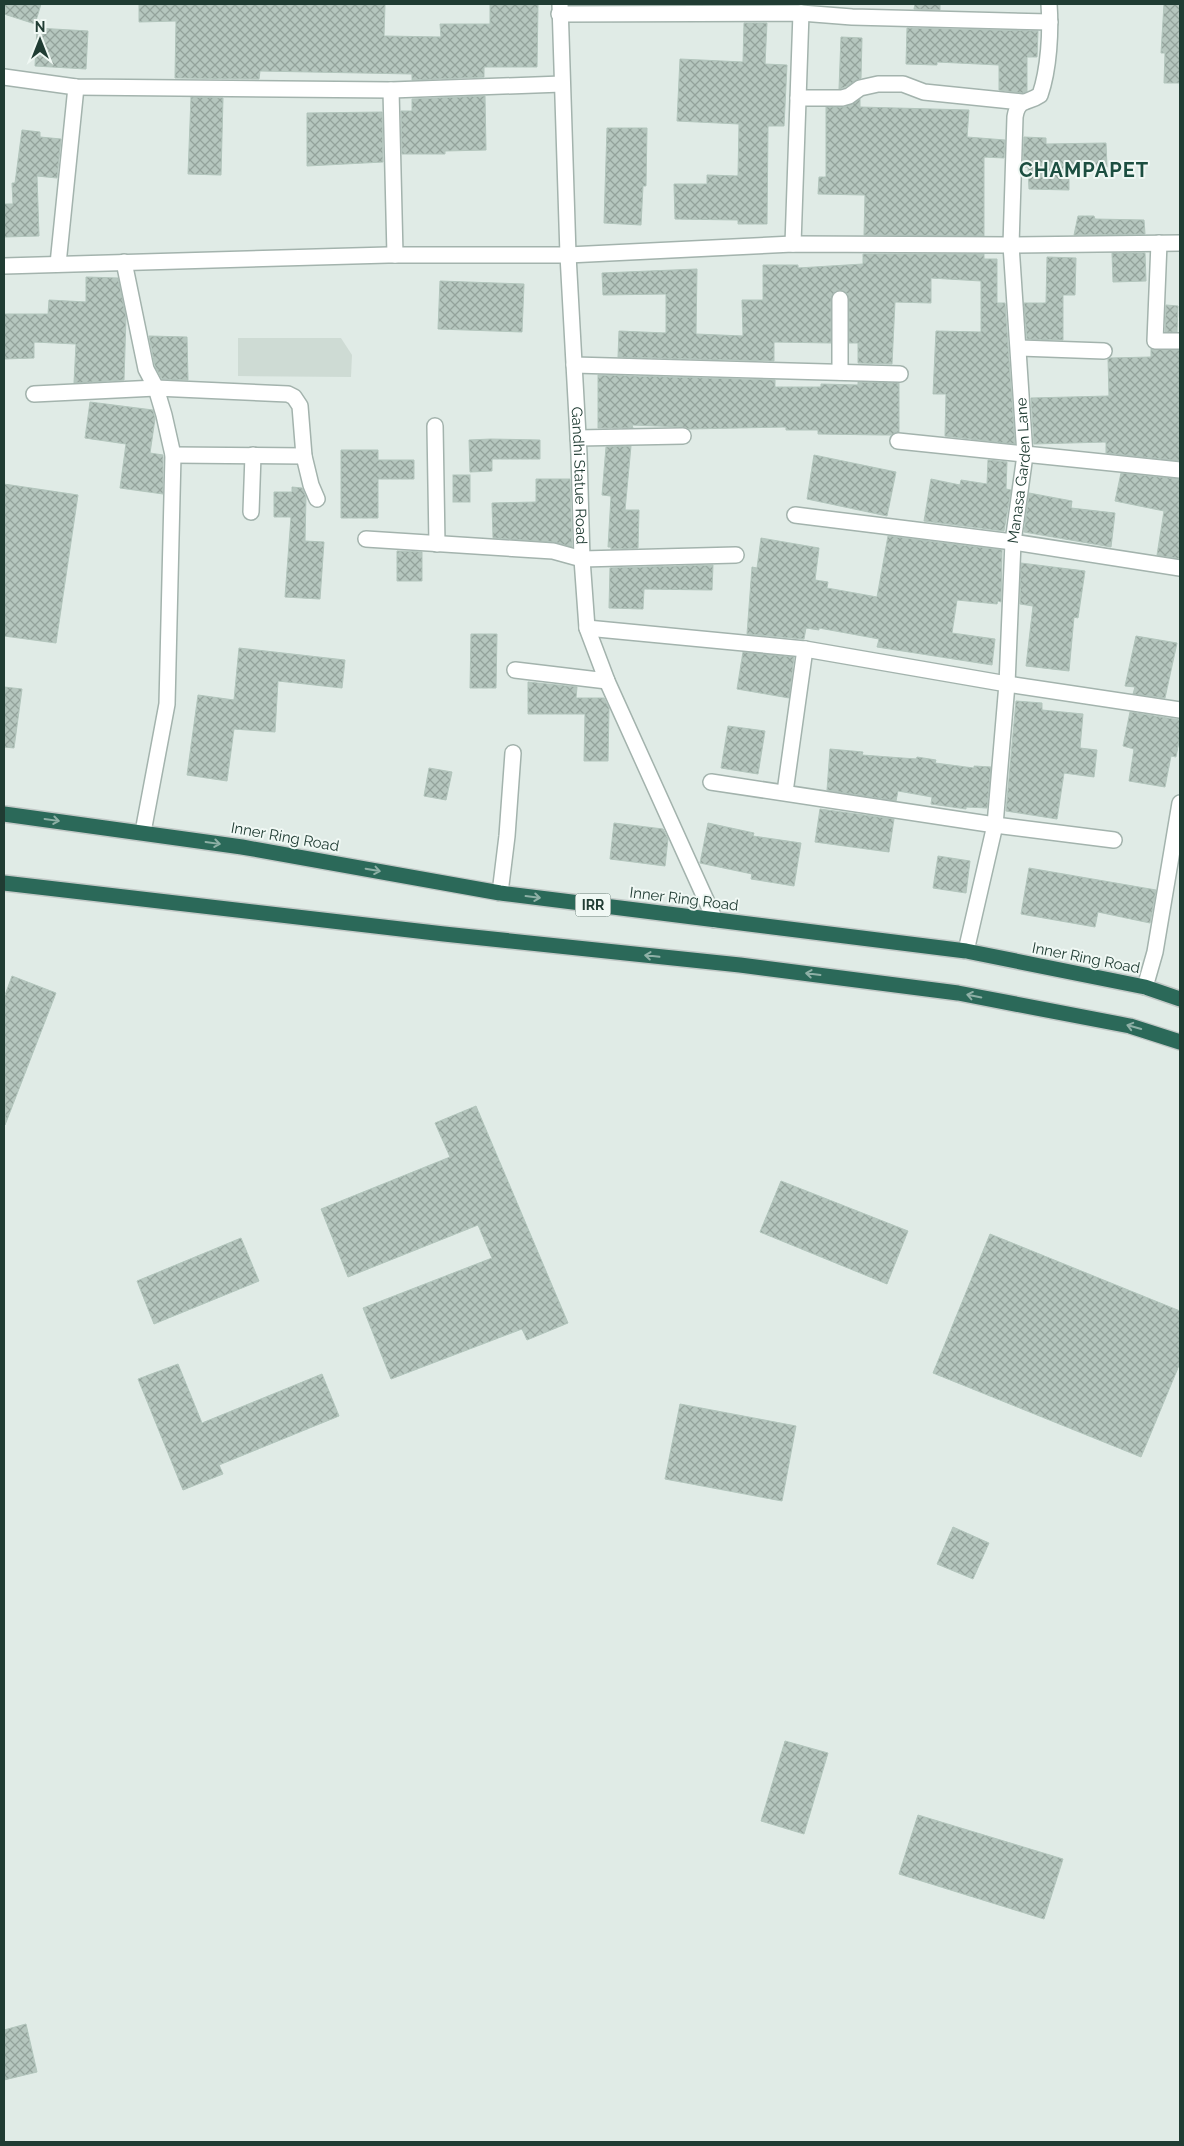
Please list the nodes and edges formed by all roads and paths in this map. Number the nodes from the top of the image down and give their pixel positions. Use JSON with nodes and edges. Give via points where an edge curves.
{"nodes":[{"id":1,"x":1049,"y":4,"type":"edge"},
{"id":2,"x":559,"y":9,"type":"edge"},
{"id":3,"x":801,"y":13,"type":"junction"},
{"id":4,"x":1050,"y":22,"type":"junction"},
{"id":5,"x":4,"y":77,"type":"edge"},
{"id":6,"x":562,"y":84,"type":"junction"},
{"id":7,"x":76,"y":87,"type":"junction"},
{"id":8,"x":391,"y":90,"type":"junction"},
{"id":9,"x":798,"y":98,"type":"junction"},
{"id":10,"x":1022,"y":102,"type":"junction"},
{"id":11,"x":1159,"y":243,"type":"junction"},
{"id":12,"x":1180,"y":243,"type":"edge"},
{"id":13,"x":793,"y":244,"type":"junction"},
{"id":14,"x":1011,"y":245,"type":"junction"},
{"id":15,"x":395,"y":255,"type":"junction"},
{"id":16,"x":568,"y":255,"type":"junction"},
{"id":17,"x":124,"y":262,"type":"junction"},
{"id":18,"x":58,"y":264,"type":"junction"},
{"id":19,"x":4,"y":266,"type":"edge"},
{"id":20,"x":840,"y":299,"type":"dead end"},
{"id":21,"x":1180,"y":341,"type":"edge"},
{"id":22,"x":1020,"y":348,"type":"junction"},
{"id":23,"x":1104,"y":350,"type":"dead end"},
{"id":24,"x":574,"y":365,"type":"junction"},
{"id":25,"x":840,"y":372,"type":"junction"},
{"id":26,"x":900,"y":374,"type":"dead end"},
{"id":27,"x":156,"y":388,"type":"junction"},
{"id":28,"x":34,"y":394,"type":"dead end"},
{"id":29,"x":434,"y":426,"type":"dead end"},
{"id":30,"x":683,"y":436,"type":"dead end"},
{"id":31,"x":578,"y":438,"type":"junction"},
{"id":32,"x":898,"y":440,"type":"dead end"},
{"id":33,"x":172,"y":455,"type":"junction"},
{"id":34,"x":253,"y":455,"type":"junction"},
{"id":35,"x":1025,"y":455,"type":"junction"},
{"id":36,"x":304,"y":456,"type":"junction"},
{"id":37,"x":1180,"y":470,"type":"edge"},
{"id":38,"x":317,"y":499,"type":"dead end"},
{"id":39,"x":251,"y":512,"type":"dead end"},
{"id":40,"x":795,"y":515,"type":"dead end"},
{"id":41,"x":366,"y":540,"type":"dead end"},
{"id":42,"x":1013,"y":542,"type":"junction"},
{"id":43,"x":437,"y":544,"type":"junction"},
{"id":44,"x":736,"y":555,"type":"dead end"},
{"id":45,"x":582,"y":559,"type":"junction"},
{"id":46,"x":1180,"y":568,"type":"edge"},
{"id":47,"x":587,"y":628,"type":"junction"},
{"id":48,"x":805,"y":649,"type":"junction"},
{"id":49,"x":515,"y":670,"type":"dead end"},
{"id":50,"x":607,"y":680,"type":"junction"},
{"id":51,"x":1007,"y":684,"type":"junction"},
{"id":52,"x":1180,"y":710,"type":"edge"},
{"id":53,"x":513,"y":753,"type":"dead end"},
{"id":54,"x":711,"y":782,"type":"dead end"},
{"id":55,"x":784,"y":792,"type":"junction"},
{"id":56,"x":1180,"y":804,"type":"edge"},
{"id":57,"x":4,"y":814,"type":"edge"},
{"id":58,"x":995,"y":825,"type":"junction"},
{"id":59,"x":143,"y":832,"type":"junction"},
{"id":60,"x":1114,"y":840,"type":"dead end"},
{"id":61,"x":4,"y":882,"type":"edge"},
{"id":62,"x":500,"y":892,"type":"junction"},
{"id":63,"x":715,"y":920,"type":"junction"},
{"id":64,"x":966,"y":951,"type":"junction"},
{"id":65,"x":1144,"y":987,"type":"junction"},
{"id":66,"x":1180,"y":999,"type":"edge"},
{"id":67,"x":1180,"y":1042,"type":"edge"}],
"edges":[{"from":1,"to":4,"type":"street"},
{"from":2,"to":3,"type":"street"},
{"from":2,"to":6,"type":"street","name":"Gandhi Statue Road"},
{"from":3,"to":4,"type":"street"},
{"from":3,"to":9,"type":"street"},
{"from":4,"to":10,"type":"street","via":[[1044,85],[1040,95]]},
{"from":5,"to":7,"type":"street"},
{"from":6,"to":8,"type":"street"},
{"from":6,"to":16,"type":"street","name":"Gandhi Statue Road"},
{"from":7,"to":8,"type":"street"},
{"from":7,"to":18,"type":"street"},
{"from":8,"to":15,"type":"street"},
{"from":9,"to":10,"type":"street","via":[[842,98],[860,88],[903,84],[924,92]]},
{"from":9,"to":13,"type":"street"},
{"from":10,"to":14,"type":"street","name":"Manasa Garden Lane","via":[[1016,108],[1015,117]]},
{"from":11,"to":12,"type":"street"},
{"from":11,"to":14,"type":"street"},
{"from":11,"to":21,"type":"street","via":[[1155,341]]},
{"from":13,"to":14,"type":"street"},
{"from":13,"to":16,"type":"street"},
{"from":14,"to":22,"type":"street","name":"Manasa Garden Lane"},
{"from":15,"to":16,"type":"street"},
{"from":15,"to":17,"type":"street"},
{"from":16,"to":24,"type":"street","name":"Gandhi Statue Road"},
{"from":17,"to":18,"type":"street"},
{"from":17,"to":27,"type":"street","via":[[146,370]]},
{"from":18,"to":19,"type":"street"},
{"from":20,"to":25,"type":"street"},
{"from":22,"to":23,"type":"street"},
{"from":22,"to":35,"type":"street","name":"Manasa Garden Lane"},
{"from":24,"to":25,"type":"street"},
{"from":24,"to":31,"type":"street","name":"Gandhi Statue Road"},
{"from":25,"to":26,"type":"street"},
{"from":27,"to":28,"type":"street"},
{"from":27,"to":33,"type":"street"},
{"from":27,"to":36,"type":"street","via":[[288,394],[300,406]]},
{"from":29,"to":43,"type":"street"},
{"from":30,"to":31,"type":"street"},
{"from":31,"to":45,"type":"street","name":"Gandhi Statue Road"},
{"from":32,"to":35,"type":"street"},
{"from":33,"to":34,"type":"street"},
{"from":33,"to":59,"type":"street","via":[[167,704]]},
{"from":34,"to":36,"type":"street"},
{"from":34,"to":39,"type":"street"},
{"from":35,"to":37,"type":"street"},
{"from":35,"to":42,"type":"street","name":"Manasa Garden Lane"},
{"from":36,"to":38,"type":"street"},
{"from":40,"to":42,"type":"street"},
{"from":41,"to":43,"type":"street"},
{"from":42,"to":46,"type":"street"},
{"from":42,"to":51,"type":"street","name":"Manasa Garden Lane"},
{"from":43,"to":45,"type":"street","via":[[553,550]]},
{"from":44,"to":45,"type":"street"},
{"from":45,"to":47,"type":"street","name":"Gandhi Statue Road"},
{"from":47,"to":48,"type":"street"},
{"from":47,"to":50,"type":"street","name":"Gandhi Statue Road"},
{"from":48,"to":51,"type":"street"},
{"from":48,"to":55,"type":"street"},
{"from":49,"to":50,"type":"street"},
{"from":50,"to":63,"type":"street","name":"Gandhi Statue Road"},
{"from":51,"to":52,"type":"street"},
{"from":51,"to":58,"type":"street","name":"Manasa Garden Lane"},
{"from":53,"to":62,"type":"street","via":[[507,845]]},
{"from":54,"to":55,"type":"street"},
{"from":55,"to":58,"type":"street"},
{"from":56,"to":65,"type":"street","via":[[1155,952]]},
{"from":57,"to":59,"type":"highway","name":"Inner Ring Road","number":"IRR","one_way":true},
{"from":58,"to":60,"type":"street"},
{"from":58,"to":64,"type":"street","name":"Manasa Garden Lane"},
{"from":59,"to":62,"type":"highway","name":"Inner Ring Road","number":"IRR","one_way":true},
{"from":67,"to":61,"type":"highway","one_way":true,"via":[[1130,1026],[958,992]]},
{"from":62,"to":63,"type":"highway","name":"Inner Ring Road","number":"IRR","one_way":true},
{"from":63,"to":64,"type":"highway","name":"Inner Ring Road","number":"IRR"},
{"from":64,"to":65,"type":"highway","name":"Inner Ring Road","number":"IRR"},
{"from":65,"to":66,"type":"highway","name":"Inner Ring Road","number":"IRR"}]}
